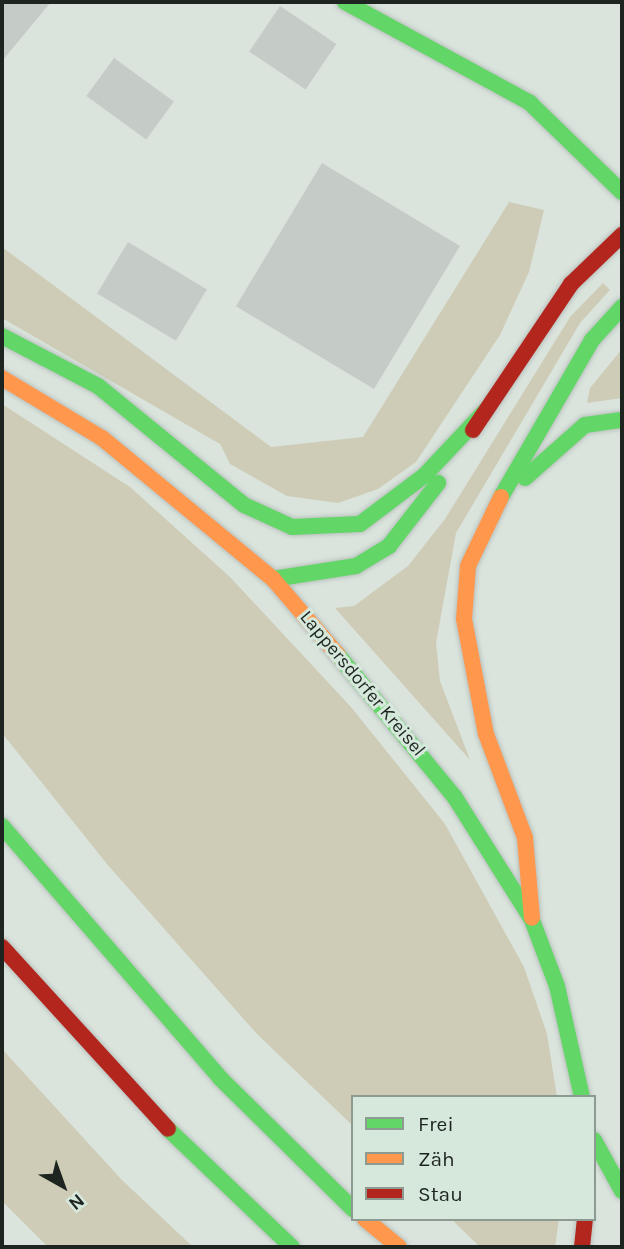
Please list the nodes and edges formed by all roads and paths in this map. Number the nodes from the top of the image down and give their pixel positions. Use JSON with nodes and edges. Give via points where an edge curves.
{"nodes":[{"id":1,"x":345,"y":2,"type":"edge"},
{"id":2,"x":622,"y":192,"type":"edge"},
{"id":3,"x":622,"y":235,"type":"edge"},
{"id":4,"x":622,"y":307,"type":"edge"},
{"id":5,"x":2,"y":336,"type":"edge"},
{"id":6,"x":2,"y":378,"type":"edge"},
{"id":7,"x":486,"y":410,"type":"junction"},
{"id":8,"x":622,"y":420,"type":"edge"},
{"id":9,"x":486,"y":525,"type":"junction"},
{"id":10,"x":273,"y":579,"type":"junction"},
{"id":11,"x":2,"y":826,"type":"edge"},
{"id":12,"x":532,"y":920,"type":"junction"},
{"id":13,"x":2,"y":947,"type":"edge"},
{"id":14,"x":582,"y":1095,"type":"edge"},
{"id":15,"x":596,"y":1144,"type":"edge"},
{"id":16,"x":622,"y":1191,"type":"edge"},
{"id":17,"x":351,"y":1207,"type":"edge"},
{"id":18,"x":367,"y":1221,"type":"edge"},
{"id":19,"x":585,"y":1221,"type":"edge"},
{"id":20,"x":292,"y":1247,"type":"edge"},
{"id":21,"x":399,"y":1247,"type":"edge"},
{"id":22,"x":582,"y":1247,"type":"edge"}],
"edges":[{"from":1,"to":2,"type":"main road","via":[[530,103]]},
{"from":3,"to":7,"type":"main road","via":[[571,284]]},
{"from":4,"to":9,"type":"main road","via":[[592,341]]},
{"from":5,"to":7,"type":"main road","via":[[98,386],[244,505],[292,527],[360,524],[424,476]]},
{"from":6,"to":10,"type":"main road","name":"Lappersdorfer Kreisel","via":[[102,438]]},
{"from":7,"to":10,"type":"main road","via":[[423,506],[389,546],[356,566],[317,577]]},
{"from":8,"to":9,"type":"main road","via":[[584,425],[553,448]]},
{"from":9,"to":12,"type":"main road","via":[[468,566],[464,619],[486,734],[526,838]]},
{"from":10,"to":12,"type":"main road","name":"Lappersdorfer Kreisel","via":[[454,796]]},
{"from":11,"to":17,"type":"main road","via":[[220,1078]]},
{"from":12,"to":14,"type":"main road","name":"Lappersdorfer Kreisel","via":[[557,986]]},
{"from":13,"to":20,"type":"main road","via":[[165,1126]]},
{"from":15,"to":16,"type":"main road"},
{"from":18,"to":21,"type":"main road"},
{"from":19,"to":22,"type":"main road"}]}
